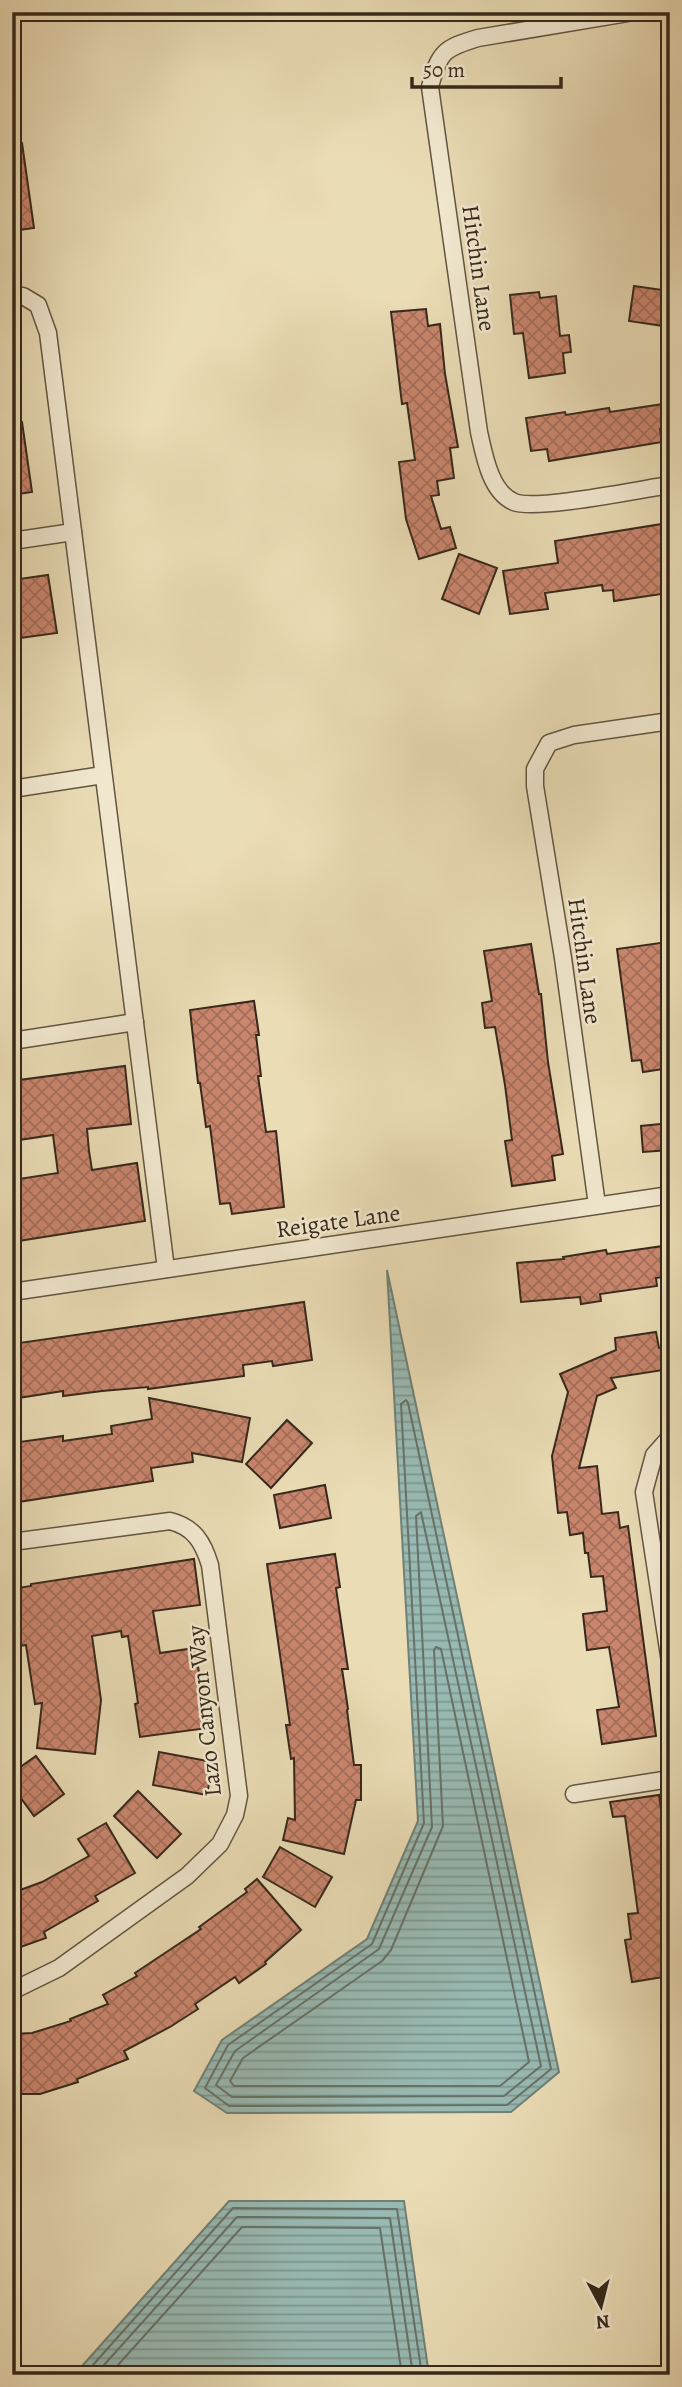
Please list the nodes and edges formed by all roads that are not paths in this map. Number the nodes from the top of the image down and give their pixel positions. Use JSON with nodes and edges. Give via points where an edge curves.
{"nodes":[{"id":1,"x":634,"y":12,"type":"edge"},
{"id":2,"x":18,"y":295,"type":"edge"},
{"id":3,"x":670,"y":485,"type":"edge"},
{"id":4,"x":73,"y":532,"type":"junction"},
{"id":5,"x":12,"y":541,"type":"edge"},
{"id":6,"x":670,"y":720,"type":"edge"},
{"id":7,"x":103,"y":775,"type":"junction"},
{"id":8,"x":12,"y":789,"type":"edge"},
{"id":9,"x":135,"y":1023,"type":"junction"},
{"id":10,"x":12,"y":1041,"type":"edge"},
{"id":11,"x":670,"y":1195,"type":"edge"},
{"id":12,"x":597,"y":1205,"type":"junction"},
{"id":13,"x":166,"y":1269,"type":"junction"},
{"id":14,"x":12,"y":1292,"type":"edge"},
{"id":15,"x":670,"y":1437,"type":"edge"},
{"id":16,"x":12,"y":1542,"type":"edge"},
{"id":17,"x":670,"y":1662,"type":"edge"},
{"id":18,"x":670,"y":1779,"type":"edge"},
{"id":19,"x":575,"y":1794,"type":"dead end"},
{"id":20,"x":12,"y":1991,"type":"edge"}],
"edges":[{"from":1,"to":3,"type":"street","name":"Hitchin Lane","via":[[454,45],[436,62],[430,86],[479,432],[486,465],[498,488],[514,502],[542,504]]},
{"from":2,"to":4,"type":"street","via":[[38,305],[48,334]]},
{"from":4,"to":5,"type":"street"},
{"from":4,"to":7,"type":"street"},
{"from":6,"to":12,"type":"street","name":"Hitchin Lane","via":[[549,743],[535,769]]},
{"from":7,"to":8,"type":"street"},
{"from":7,"to":9,"type":"street"},
{"from":9,"to":10,"type":"street"},
{"from":9,"to":13,"type":"street"},
{"from":11,"to":12,"type":"street","name":"Reigate Lane"},
{"from":12,"to":13,"type":"street","name":"Reigate Lane"},
{"from":13,"to":14,"type":"street","name":"Reigate Lane"},
{"from":15,"to":17,"type":"street","via":[[654,1455],[644,1492]]},
{"from":16,"to":20,"type":"street","name":"Lazo Canyon Way","via":[[170,1521],[200,1539],[210,1564],[239,1780],[235,1815],[220,1844],[187,1876],[59,1968]]},
{"from":18,"to":19,"type":"street"}]}
